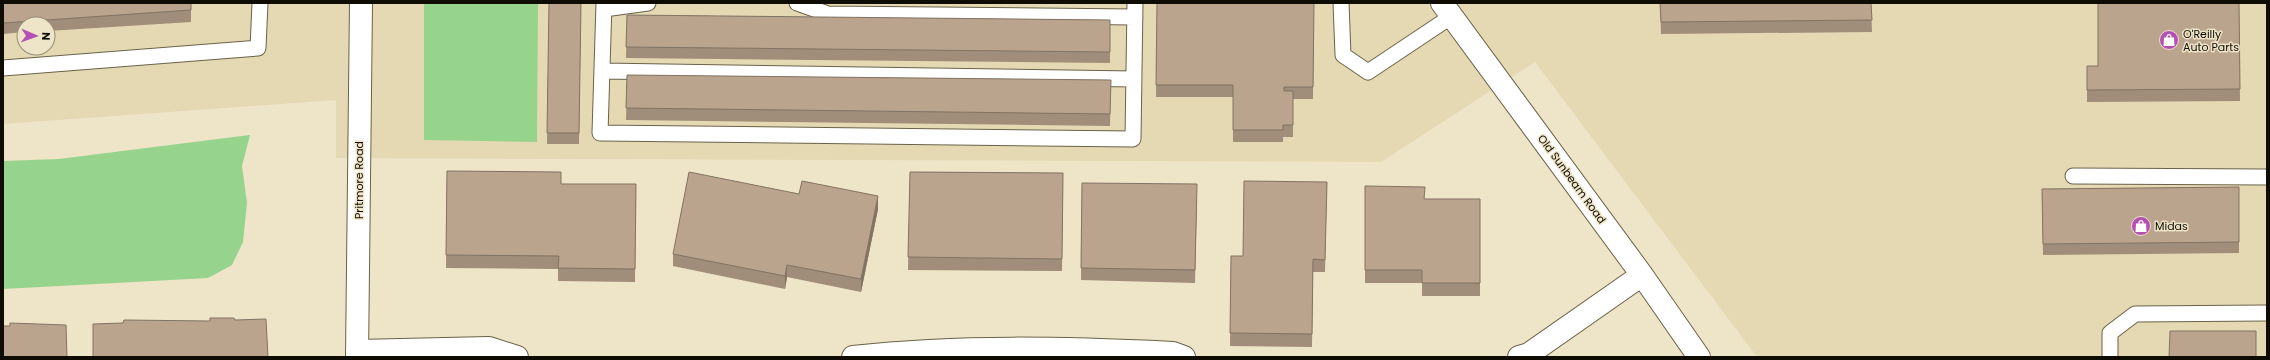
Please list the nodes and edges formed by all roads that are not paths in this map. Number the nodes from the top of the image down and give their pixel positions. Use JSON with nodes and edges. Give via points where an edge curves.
{"nodes":[{"id":1,"x":260,"y":3,"type":"edge"},
{"id":2,"x":360,"y":3,"type":"edge"},
{"id":3,"x":648,"y":3,"type":"edge"},
{"id":4,"x":797,"y":3,"type":"edge"},
{"id":5,"x":1341,"y":3,"type":"edge"},
{"id":6,"x":604,"y":6,"type":"edge"},
{"id":7,"x":1135,"y":10,"type":"edge"},
{"id":8,"x":1447,"y":10,"type":"edge"},
{"id":9,"x":3,"y":68,"type":"edge"},
{"id":10,"x":602,"y":71,"type":"junction"},
{"id":11,"x":1134,"y":79,"type":"junction"},
{"id":12,"x":2073,"y":176,"type":"dead end"},
{"id":13,"x":2267,"y":176,"type":"edge"},
{"id":14,"x":1642,"y":275,"type":"junction"},
{"id":15,"x":2267,"y":313,"type":"edge"},
{"id":16,"x":357,"y":354,"type":"edge"},
{"id":17,"x":517,"y":357,"type":"edge"},
{"id":18,"x":853,"y":357,"type":"edge"},
{"id":19,"x":1184,"y":357,"type":"edge"},
{"id":20,"x":1519,"y":357,"type":"edge"},
{"id":21,"x":1699,"y":357,"type":"edge"},
{"id":22,"x":2110,"y":357,"type":"edge"}],
"edges":[{"from":1,"to":9,"type":"lane","via":[[258,48]]},
{"from":2,"to":16,"type":"street","name":"Pritmore Road"},
{"from":3,"to":6,"type":"lane"},
{"from":4,"to":7,"type":"lane","via":[[828,14]]},
{"from":5,"to":8,"type":"lane","via":[[1342,55],[1368,72]]},
{"from":6,"to":10,"type":"lane"},
{"from":7,"to":11,"type":"lane"},
{"from":8,"to":14,"type":"street","name":"Old Sunbeam Road"},
{"from":10,"to":11,"type":"lane"},
{"from":10,"to":11,"type":"lane","via":[[600,133],[1133,139]]},
{"from":12,"to":13,"type":"lane"},
{"from":14,"to":20,"type":"street","via":[[1529,354]]},
{"from":14,"to":21,"type":"street","name":"Old Sunbeam Road"},
{"from":15,"to":22,"type":"lane","via":[[2135,314],[2110,333]]},
{"from":16,"to":17,"type":"street","via":[[489,348]]},
{"from":18,"to":19,"type":"street","via":[[907,351],[1072,348],[1174,353]]}]}
